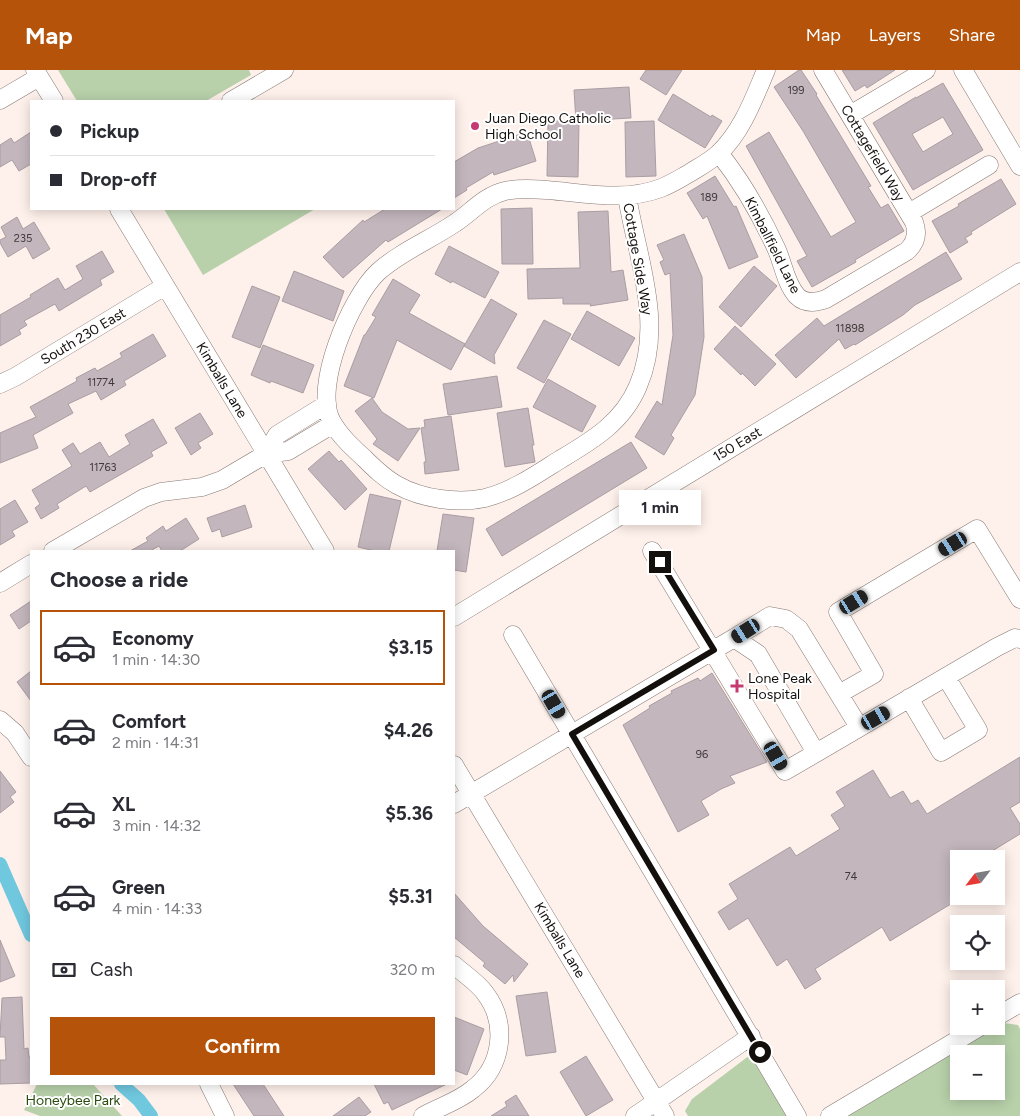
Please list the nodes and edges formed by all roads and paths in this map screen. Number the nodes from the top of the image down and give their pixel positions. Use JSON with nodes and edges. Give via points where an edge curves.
{"nodes":[{"id":1,"x":284,"y":70,"type":"edge"},
{"id":2,"x":766,"y":70,"type":"edge"},
{"id":3,"x":823,"y":70,"type":"edge"},
{"id":4,"x":926,"y":70,"type":"edge"},
{"id":5,"x":963,"y":70,"type":"edge"},
{"id":6,"x":37,"y":73,"type":"edge"},
{"id":7,"x":0,"y":100,"type":"edge"},
{"id":8,"x":53,"y":100,"type":"edge"},
{"id":9,"x":233,"y":100,"type":"edge"},
{"id":10,"x":850,"y":115,"type":"junction"},
{"id":11,"x":719,"y":153,"type":"junction"},
{"id":12,"x":989,"y":165,"type":"dead end"},
{"id":13,"x":1020,"y":166,"type":"edge"},
{"id":14,"x":627,"y":196,"type":"junction"},
{"id":15,"x":119,"y":210,"type":"edge"},
{"id":16,"x":909,"y":213,"type":"junction"},
{"id":17,"x":916,"y":238,"type":"joint"},
{"id":18,"x":1020,"y":272,"type":"edge"},
{"id":19,"x":165,"y":286,"type":"junction"},
{"id":20,"x":0,"y":384,"type":"edge"},
{"id":21,"x":329,"y":414,"type":"junction"},
{"id":22,"x":266,"y":454,"type":"junction"},
{"id":23,"x":55,"y":550,"type":"edge"},
{"id":24,"x":324,"y":550,"type":"edge"},
{"id":25,"x":652,"y":551,"type":"dead end"},
{"id":26,"x":30,"y":565,"type":"edge"},
{"id":27,"x":0,"y":583,"type":"edge"},
{"id":28,"x":1020,"y":599,"type":"edge"},
{"id":29,"x":455,"y":615,"type":"edge"},
{"id":30,"x":513,"y":635,"type":"dead end"},
{"id":31,"x":734,"y":638,"type":"junction"},
{"id":32,"x":1020,"y":639,"type":"edge"},
{"id":33,"x":714,"y":650,"type":"junction"},
{"id":34,"x":946,"y":677,"type":"junction"},
{"id":35,"x":839,"y":694,"type":"junction"},
{"id":36,"x":909,"y":698,"type":"junction"},
{"id":37,"x":0,"y":720,"type":"edge"},
{"id":38,"x":859,"y":728,"type":"junction"},
{"id":39,"x":572,"y":734,"type":"junction"},
{"id":40,"x":816,"y":752,"type":"junction"},
{"id":41,"x":30,"y":756,"type":"edge"},
{"id":42,"x":455,"y":767,"type":"edge"},
{"id":43,"x":471,"y":794,"type":"junction"},
{"id":44,"x":455,"y":803,"type":"edge"},
{"id":45,"x":455,"y":966,"type":"edge"},
{"id":46,"x":1018,"y":1008,"type":"edge"},
{"id":47,"x":1005,"y":1013,"type":"edge"},
{"id":48,"x":966,"y":1035,"type":"edge"},
{"id":49,"x":751,"y":1036,"type":"junction"},
{"id":50,"x":210,"y":1085,"type":"edge"},
{"id":51,"x":661,"y":1109,"type":"edge"},
{"id":52,"x":225,"y":1116,"type":"edge"},
{"id":53,"x":423,"y":1116,"type":"edge"},
{"id":54,"x":635,"y":1116,"type":"edge"},
{"id":55,"x":798,"y":1116,"type":"edge"},
{"id":56,"x":830,"y":1116,"type":"edge"}],
"edges":[{"from":1,"to":9,"type":"street"},
{"from":2,"to":11,"type":"street","via":[[740,126]]},
{"from":3,"to":10,"type":"street","name":"Cottagefield Way"},
{"from":4,"to":10,"type":"street"},
{"from":5,"to":13,"type":"street"},
{"from":6,"to":7,"type":"street"},
{"from":6,"to":8,"type":"street"},
{"from":10,"to":16,"type":"street","name":"Cottagefield Way"},
{"from":11,"to":14,"type":"street","via":[[663,188]]},
{"from":11,"to":17,"type":"street","name":"Kimballfield Lane","via":[[755,206],[792,289],[802,300],[819,302],[834,296],[907,251]]},
{"from":12,"to":16,"type":"street"},
{"from":14,"to":21,"type":"street","via":[[509,190],[481,202],[457,222],[388,264],[364,288],[352,308],[331,362],[327,390]]},
{"from":14,"to":21,"type":"street","name":"Cottage Side Way","via":[[647,292],[649,343],[643,373],[632,398],[617,420],[598,436],[514,487],[489,497],[464,500],[430,496],[397,485],[352,448]]},
{"from":15,"to":19,"type":"street","name":"Kimballs Lane"},
{"from":16,"to":17,"type":"street","name":"Cottagefield Way"},
{"from":18,"to":29,"type":"street","name":"150 East"},
{"from":19,"to":20,"type":"street","name":"South 230 East"},
{"from":19,"to":22,"type":"street","name":"Kimballs Lane"},
{"from":21,"to":22,"type":"street","via":[[288,451]]},
{"from":22,"to":23,"type":"street","via":[[222,480],[144,498]]},
{"from":22,"to":24,"type":"street","name":"Kimballs Lane"},
{"from":25,"to":33,"type":"street"},
{"from":26,"to":27,"type":"street"},
{"from":28,"to":35,"type":"street","via":[[977,529],[838,612],[874,674]]},
{"from":30,"to":39,"type":"street"},
{"from":31,"to":33,"type":"street"},
{"from":31,"to":35,"type":"street","via":[[770,616],[786,619],[799,629]]},
{"from":31,"to":40,"type":"street","via":[[758,654]]},
{"from":32,"to":34,"type":"street","via":[[1015,638],[997,647]]},
{"from":33,"to":39,"type":"street"},
{"from":33,"to":40,"type":"street","via":[[785,771]]},
{"from":34,"to":36,"type":"street"},
{"from":34,"to":36,"type":"street","via":[[978,730],[941,752]]},
{"from":35,"to":38,"type":"street"},
{"from":36,"to":38,"type":"street"},
{"from":37,"to":41,"type":"street","via":[[15,733]]},
{"from":38,"to":40,"type":"street"},
{"from":39,"to":43,"type":"street"},
{"from":39,"to":49,"type":"street"},
{"from":42,"to":43,"type":"street","name":"Kimballs Lane"},
{"from":43,"to":44,"type":"street"},
{"from":43,"to":51,"type":"street","name":"Kimballs Lane"},
{"from":45,"to":53,"type":"street","via":[[484,991],[494,1007],[500,1034],[498,1052],[491,1069],[479,1084],[464,1096]]},
{"from":46,"to":47,"type":"street"},
{"from":48,"to":56,"type":"street"},
{"from":49,"to":51,"type":"street"},
{"from":49,"to":55,"type":"street"},
{"from":50,"to":52,"type":"street"},
{"from":51,"to":54,"type":"street"}]}
